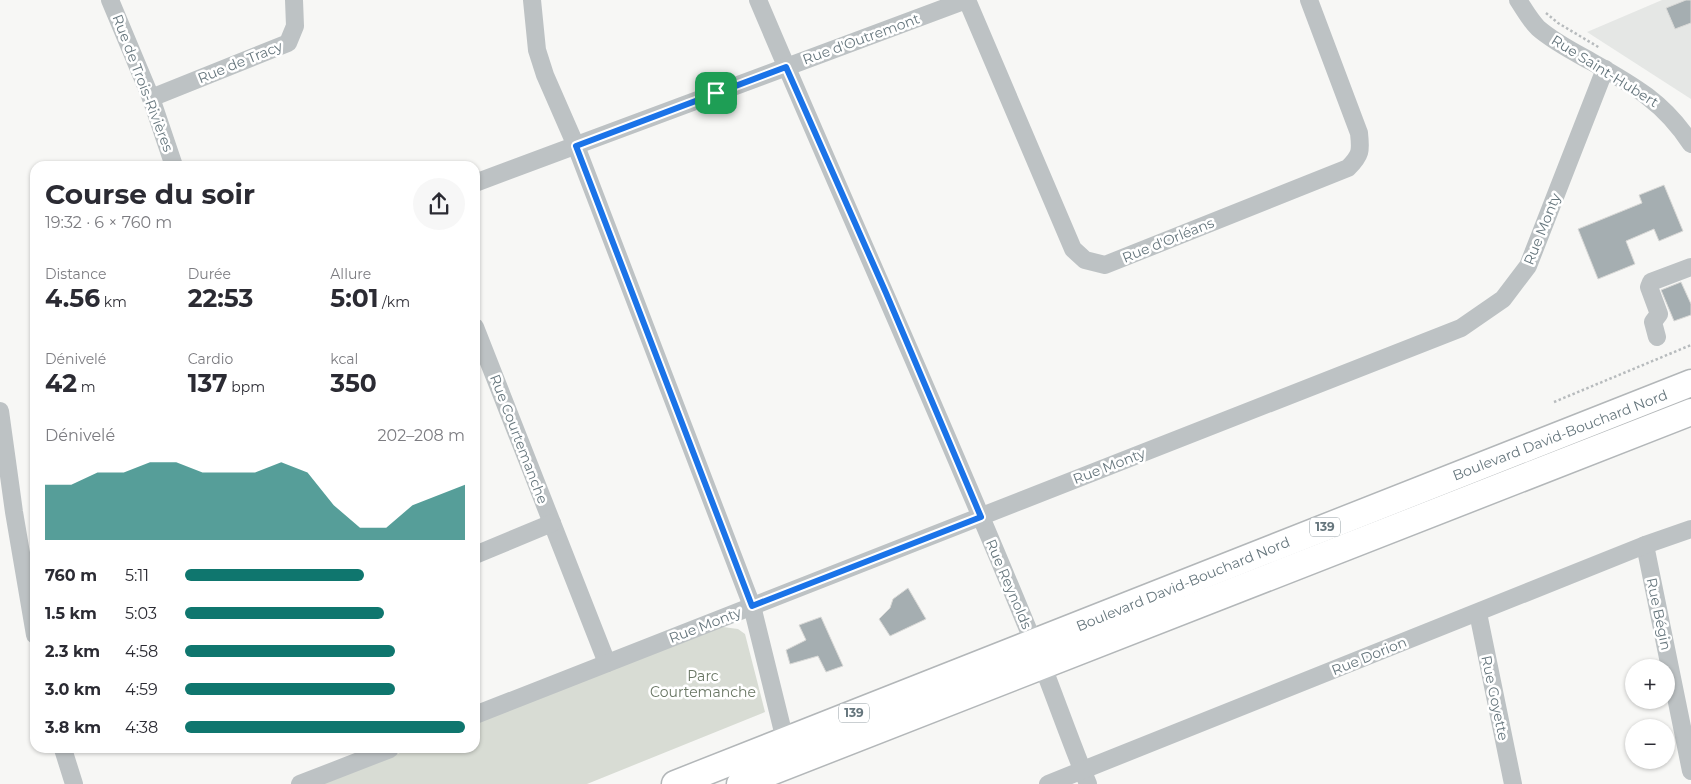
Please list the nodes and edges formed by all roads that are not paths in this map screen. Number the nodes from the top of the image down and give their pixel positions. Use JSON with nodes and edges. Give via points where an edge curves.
{"nodes":[{"id":1,"x":110,"y":0,"type":"edge"},
{"id":2,"x":294,"y":0,"type":"edge"},
{"id":3,"x":532,"y":0,"type":"edge"},
{"id":4,"x":758,"y":0,"type":"edge"},
{"id":5,"x":967,"y":0,"type":"edge"},
{"id":6,"x":1309,"y":0,"type":"edge"},
{"id":7,"x":1518,"y":0,"type":"edge"},
{"id":8,"x":786,"y":67,"type":"junction"},
{"id":9,"x":1605,"y":69,"type":"junction"},
{"id":10,"x":151,"y":98,"type":"junction"},
{"id":11,"x":1691,"y":144,"type":"edge"},
{"id":12,"x":576,"y":146,"type":"junction"},
{"id":13,"x":172,"y":161,"type":"edge"},
{"id":14,"x":480,"y":181,"type":"edge"},
{"id":15,"x":1691,"y":267,"type":"edge"},
{"id":16,"x":1656,"y":337,"type":"dead end"},
{"id":17,"x":480,"y":340,"type":"edge"},
{"id":18,"x":1691,"y":383,"type":"edge"},
{"id":19,"x":0,"y":411,"type":"edge"},
{"id":20,"x":1691,"y":412,"type":"edge"},
{"id":21,"x":7,"y":513,"type":"edge"},
{"id":22,"x":981,"y":517,"type":"junction"},
{"id":23,"x":552,"y":523,"type":"junction"},
{"id":24,"x":1691,"y":529,"type":"edge"},
{"id":25,"x":1645,"y":545,"type":"junction"},
{"id":26,"x":480,"y":553,"type":"edge"},
{"id":27,"x":752,"y":606,"type":"junction"},
{"id":28,"x":1478,"y":613,"type":"junction"},
{"id":29,"x":30,"y":614,"type":"edge"},
{"id":30,"x":1038,"y":655,"type":"junction"},
{"id":31,"x":607,"y":663,"type":"junction"},
{"id":32,"x":480,"y":713,"type":"edge"},
{"id":33,"x":785,"y":740,"type":"junction"},
{"id":34,"x":64,"y":753,"type":"edge"},
{"id":35,"x":380,"y":753,"type":"edge"},
{"id":36,"x":1691,"y":771,"type":"edge"},
{"id":37,"x":1085,"y":777,"type":"edge"},
{"id":38,"x":74,"y":784,"type":"edge"},
{"id":39,"x":300,"y":784,"type":"edge"},
{"id":40,"x":675,"y":784,"type":"edge"},
{"id":41,"x":740,"y":784,"type":"edge"},
{"id":42,"x":1048,"y":784,"type":"edge"},
{"id":43,"x":1513,"y":784,"type":"edge"}],
"edges":[{"from":1,"to":10,"type":"street","name":"Rue de Trois-Rivières"},
{"from":2,"to":10,"type":"street","name":"Rue de Tracy","via":[[295,26],[288,43]]},
{"from":3,"to":12,"type":"street","via":[[537,50]]},
{"from":4,"to":8,"type":"street","name":"Rue Reynolds"},
{"from":5,"to":6,"type":"street","name":"Rue d'Orléans","via":[[1073,249],[1084,260],[1105,265],[1348,168],[1359,158],[1359,133]]},
{"from":5,"to":8,"type":"street","name":"Rue d'Outremont"},
{"from":7,"to":9,"type":"street","name":"Rue Saint-Hubert","via":[[1537,27],[1562,46]]},
{"from":8,"to":12,"type":"street","name":"Rue d'Outremont"},
{"from":8,"to":22,"type":"street","name":"Rue Reynolds"},
{"from":9,"to":11,"type":"street","name":"Rue Saint-Hubert","via":[[1666,110]]},
{"from":9,"to":22,"type":"street","name":"Rue Monty","via":[[1528,266],[1503,299],[1478,318],[1461,328]]},
{"from":10,"to":13,"type":"street","name":"Rue de Trois-Rivières"},
{"from":12,"to":14,"type":"street","name":"Rue d'Outremont"},
{"from":12,"to":27,"type":"street"},
{"from":15,"to":16,"type":"street","via":[[1651,282],[1649,287],[1659,314],[1654,322]]},
{"from":17,"to":23,"type":"street","name":"Rue Courtemanche"},
{"from":18,"to":30,"type":"highway","name":"Boulevard David-Bouchard Nord","number":"139"},
{"from":19,"to":21,"type":"street"},
{"from":20,"to":30,"type":"highway","name":"Boulevard David-Bouchard Nord","number":"139"},
{"from":21,"to":29,"type":"street"},
{"from":22,"to":27,"type":"street","name":"Rue Monty"},
{"from":22,"to":30,"type":"street","name":"Rue Reynolds"},
{"from":23,"to":26,"type":"street"},
{"from":23,"to":31,"type":"street","name":"Rue Courtemanche"},
{"from":24,"to":25,"type":"street","name":"Rue Dorion"},
{"from":25,"to":28,"type":"street","name":"Rue Dorion"},
{"from":25,"to":36,"type":"street","name":"Rue Bégin"},
{"from":27,"to":31,"type":"street","name":"Rue Monty"},
{"from":27,"to":33,"type":"street"},
{"from":28,"to":37,"type":"street","name":"Rue Dorion"},
{"from":28,"to":43,"type":"street","name":"Rue Goyette"},
{"from":30,"to":33,"type":"highway","name":"Boulevard David-Bouchard Nord","number":"139"},
{"from":30,"to":37,"type":"street","name":"Rue Reynolds"},
{"from":30,"to":41,"type":"highway","name":"Boulevard David-Bouchard Nord","number":"139"},
{"from":31,"to":32,"type":"street","name":"Rue Monty"},
{"from":33,"to":40,"type":"highway","name":"Boulevard David-Bouchard Nord","number":"139"},
{"from":34,"to":38,"type":"street"},
{"from":35,"to":39,"type":"street"},
{"from":37,"to":42,"type":"street","name":"Rue Dorion"}]}
